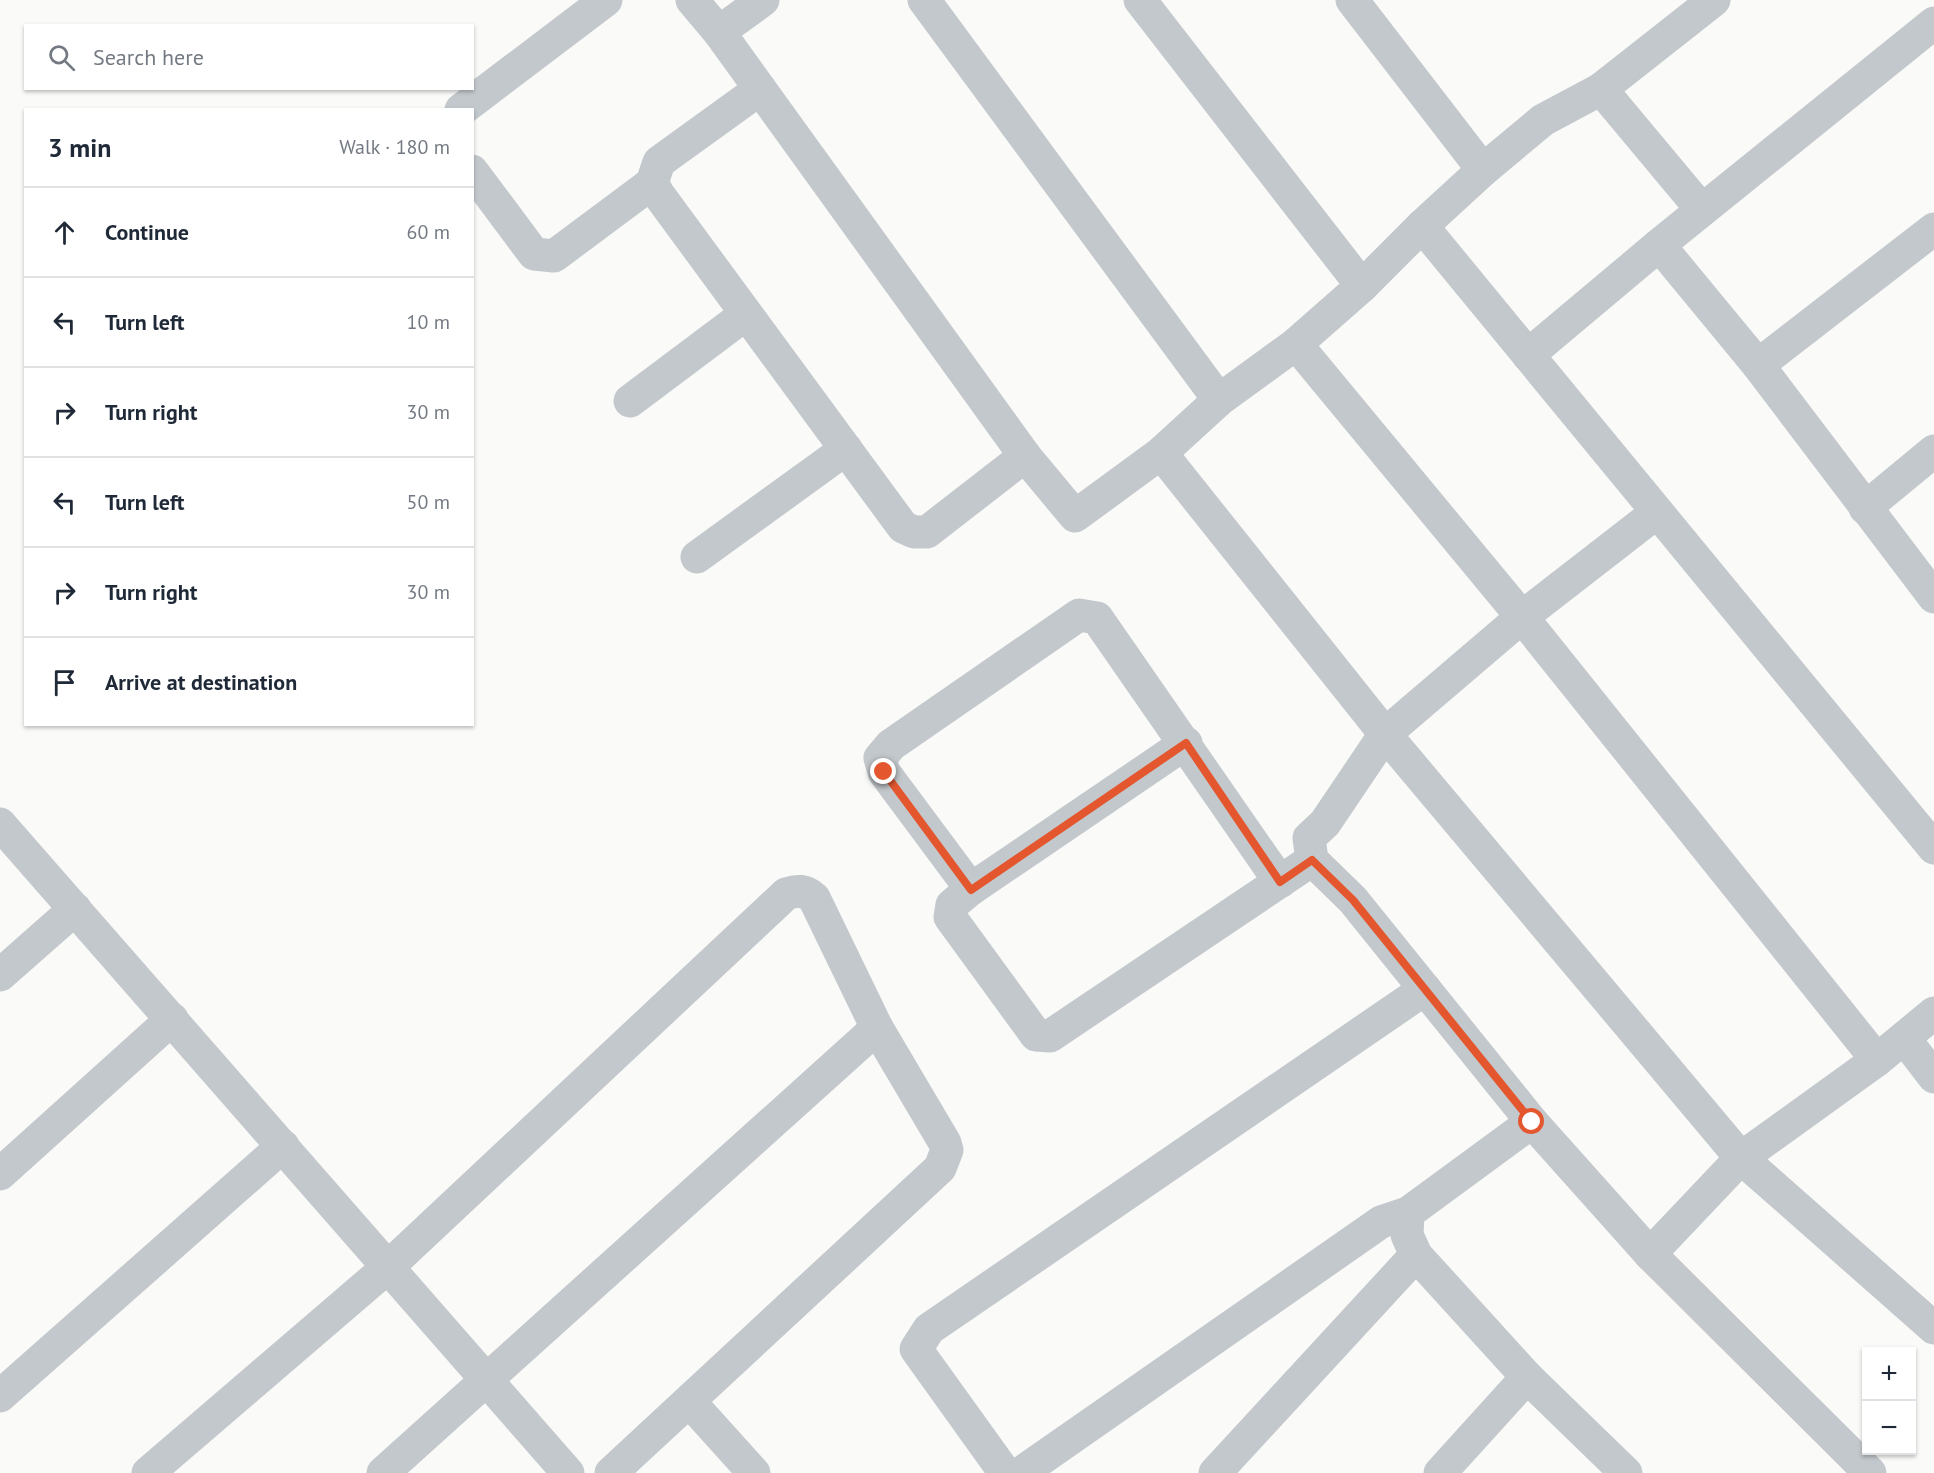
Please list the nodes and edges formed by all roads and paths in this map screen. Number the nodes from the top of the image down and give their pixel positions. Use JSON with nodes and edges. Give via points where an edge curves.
{"nodes":[{"id":1,"x":606,"y":0,"type":"edge"},
{"id":2,"x":692,"y":0,"type":"edge"},
{"id":3,"x":763,"y":0,"type":"edge"},
{"id":4,"x":924,"y":0,"type":"edge"},
{"id":5,"x":1140,"y":0,"type":"edge"},
{"id":6,"x":1352,"y":0,"type":"edge"},
{"id":7,"x":1714,"y":0,"type":"edge"},
{"id":8,"x":1934,"y":23,"type":"edge"},
{"id":9,"x":719,"y":32,"type":"junction"},
{"id":10,"x":760,"y":89,"type":"junction"},
{"id":11,"x":1601,"y":89,"type":"junction"},
{"id":12,"x":464,"y":108,"type":"edge"},
{"id":13,"x":1483,"y":170,"type":"junction"},
{"id":14,"x":474,"y":174,"type":"edge"},
{"id":15,"x":652,"y":183,"type":"junction"},
{"id":16,"x":1702,"y":210,"type":"junction"},
{"id":17,"x":1422,"y":226,"type":"junction"},
{"id":18,"x":1934,"y":229,"type":"edge"},
{"id":19,"x":1659,"y":245,"type":"junction"},
{"id":20,"x":1362,"y":286,"type":"junction"},
{"id":21,"x":746,"y":314,"type":"junction"},
{"id":22,"x":1296,"y":344,"type":"junction"},
{"id":23,"x":1528,"y":355,"type":"junction"},
{"id":24,"x":1758,"y":365,"type":"junction"},
{"id":25,"x":1220,"y":400,"type":"junction"},
{"id":26,"x":630,"y":401,"type":"dead end"},
{"id":27,"x":846,"y":449,"type":"junction"},
{"id":28,"x":1934,"y":451,"type":"edge"},
{"id":29,"x":1161,"y":453,"type":"junction"},
{"id":30,"x":1025,"y":456,"type":"junction"},
{"id":31,"x":1865,"y":508,"type":"junction"},
{"id":32,"x":1656,"y":513,"type":"junction"},
{"id":33,"x":698,"y":557,"type":"dead end"},
{"id":34,"x":1934,"y":597,"type":"edge"},
{"id":35,"x":1522,"y":616,"type":"junction"},
{"id":36,"x":1385,"y":734,"type":"junction"},
{"id":37,"x":1186,"y":743,"type":"junction"},
{"id":38,"x":0,"y":824,"type":"edge"},
{"id":39,"x":1934,"y":848,"type":"edge"},
{"id":40,"x":1312,"y":860,"type":"junction"},
{"id":41,"x":1280,"y":882,"type":"junction"},
{"id":42,"x":971,"y":890,"type":"junction"},
{"id":43,"x":75,"y":909,"type":"junction"},
{"id":44,"x":0,"y":975,"type":"edge"},
{"id":45,"x":1425,"y":989,"type":"junction"},
{"id":46,"x":1934,"y":1013,"type":"edge"},
{"id":47,"x":172,"y":1019,"type":"junction"},
{"id":48,"x":877,"y":1028,"type":"junction"},
{"id":49,"x":1904,"y":1038,"type":"junction"},
{"id":50,"x":1877,"y":1060,"type":"junction"},
{"id":51,"x":1934,"y":1077,"type":"edge"},
{"id":52,"x":1532,"y":1122,"type":"junction"},
{"id":53,"x":283,"y":1146,"type":"junction"},
{"id":54,"x":1741,"y":1158,"type":"junction"},
{"id":55,"x":0,"y":1174,"type":"edge"},
{"id":56,"x":1408,"y":1213,"type":"junction"},
{"id":57,"x":1650,"y":1254,"type":"junction"},
{"id":58,"x":1416,"y":1255,"type":"junction"},
{"id":59,"x":388,"y":1267,"type":"junction"},
{"id":60,"x":1934,"y":1328,"type":"edge"},
{"id":61,"x":1527,"y":1377,"type":"junction"},
{"id":62,"x":488,"y":1381,"type":"junction"},
{"id":63,"x":0,"y":1396,"type":"edge"},
{"id":64,"x":688,"y":1401,"type":"junction"},
{"id":65,"x":148,"y":1473,"type":"edge"},
{"id":66,"x":383,"y":1473,"type":"edge"},
{"id":67,"x":568,"y":1473,"type":"edge"},
{"id":68,"x":611,"y":1473,"type":"edge"},
{"id":69,"x":753,"y":1473,"type":"edge"},
{"id":70,"x":1005,"y":1473,"type":"edge"},
{"id":71,"x":1021,"y":1473,"type":"edge"},
{"id":72,"x":1215,"y":1473,"type":"edge"},
{"id":73,"x":1440,"y":1473,"type":"edge"},
{"id":74,"x":1626,"y":1473,"type":"edge"},
{"id":75,"x":1870,"y":1473,"type":"edge"}],
"edges":[{"from":1,"to":12,"type":"street"},
{"from":2,"to":9,"type":"street"},
{"from":3,"to":9,"type":"street"},
{"from":4,"to":25,"type":"street"},
{"from":5,"to":20,"type":"street"},
{"from":6,"to":13,"type":"street"},
{"from":7,"to":11,"type":"street"},
{"from":8,"to":16,"type":"street"},
{"from":9,"to":10,"type":"street"},
{"from":10,"to":15,"type":"street","via":[[659,162]]},
{"from":10,"to":30,"type":"street"},
{"from":11,"to":13,"type":"street","via":[[1543,120]]},
{"from":11,"to":16,"type":"street"},
{"from":13,"to":17,"type":"street"},
{"from":14,"to":15,"type":"street","via":[[534,254],[554,256]]},
{"from":15,"to":21,"type":"street"},
{"from":16,"to":19,"type":"street"},
{"from":17,"to":20,"type":"street"},
{"from":17,"to":23,"type":"street"},
{"from":18,"to":24,"type":"street"},
{"from":19,"to":23,"type":"street"},
{"from":19,"to":24,"type":"street"},
{"from":20,"to":22,"type":"street"},
{"from":21,"to":26,"type":"street"},
{"from":21,"to":27,"type":"street"},
{"from":22,"to":25,"type":"street"},
{"from":22,"to":35,"type":"street"},
{"from":23,"to":32,"type":"street"},
{"from":24,"to":31,"type":"street"},
{"from":25,"to":29,"type":"street"},
{"from":27,"to":30,"type":"street","via":[[903,526],[914,532],[927,532],[937,526]]},
{"from":27,"to":33,"type":"street"},
{"from":28,"to":31,"type":"street"},
{"from":29,"to":30,"type":"street","via":[[1075,516]]},
{"from":29,"to":36,"type":"street"},
{"from":31,"to":34,"type":"street"},
{"from":32,"to":35,"type":"street"},
{"from":32,"to":39,"type":"street"},
{"from":35,"to":36,"type":"street"},
{"from":35,"to":50,"type":"street"},
{"from":36,"to":40,"type":"street","via":[[1309,838]]},
{"from":36,"to":54,"type":"street"},
{"from":37,"to":41,"type":"street"},
{"from":37,"to":42,"type":"street"},
{"from":37,"to":42,"type":"street","via":[[1097,618],[1079,615],[891,745],[880,758],[884,772]]},
{"from":38,"to":43,"type":"street"},
{"from":40,"to":41,"type":"street"},
{"from":40,"to":45,"type":"street","via":[[1353,900]]},
{"from":41,"to":42,"type":"street","via":[[1050,1036],[1036,1035],[950,917],[952,905]]},
{"from":43,"to":44,"type":"street"},
{"from":43,"to":47,"type":"street"},
{"from":45,"to":52,"type":"street"},
{"from":45,"to":70,"type":"street","via":[[929,1329],[916,1349]]},
{"from":46,"to":49,"type":"street"},
{"from":47,"to":53,"type":"street"},
{"from":47,"to":55,"type":"street"},
{"from":48,"to":59,"type":"street","via":[[814,898],[807,892],[786,894]]},
{"from":48,"to":62,"type":"street"},
{"from":48,"to":64,"type":"street","via":[[945,1143],[947,1150],[940,1168]]},
{"from":49,"to":50,"type":"street"},
{"from":49,"to":51,"type":"street"},
{"from":50,"to":54,"type":"street"},
{"from":52,"to":56,"type":"street"},
{"from":52,"to":57,"type":"street"},
{"from":53,"to":59,"type":"street"},
{"from":53,"to":63,"type":"street"},
{"from":54,"to":57,"type":"street"},
{"from":54,"to":60,"type":"street"},
{"from":56,"to":58,"type":"street","via":[[1407,1235]]},
{"from":56,"to":71,"type":"street","via":[[1381,1222]]},
{"from":57,"to":75,"type":"street"},
{"from":58,"to":61,"type":"street"},
{"from":58,"to":72,"type":"street"},
{"from":59,"to":62,"type":"street"},
{"from":59,"to":65,"type":"street"},
{"from":61,"to":73,"type":"street"},
{"from":61,"to":74,"type":"street"},
{"from":62,"to":66,"type":"street"},
{"from":62,"to":67,"type":"street"},
{"from":64,"to":68,"type":"street"},
{"from":64,"to":69,"type":"street"}]}
